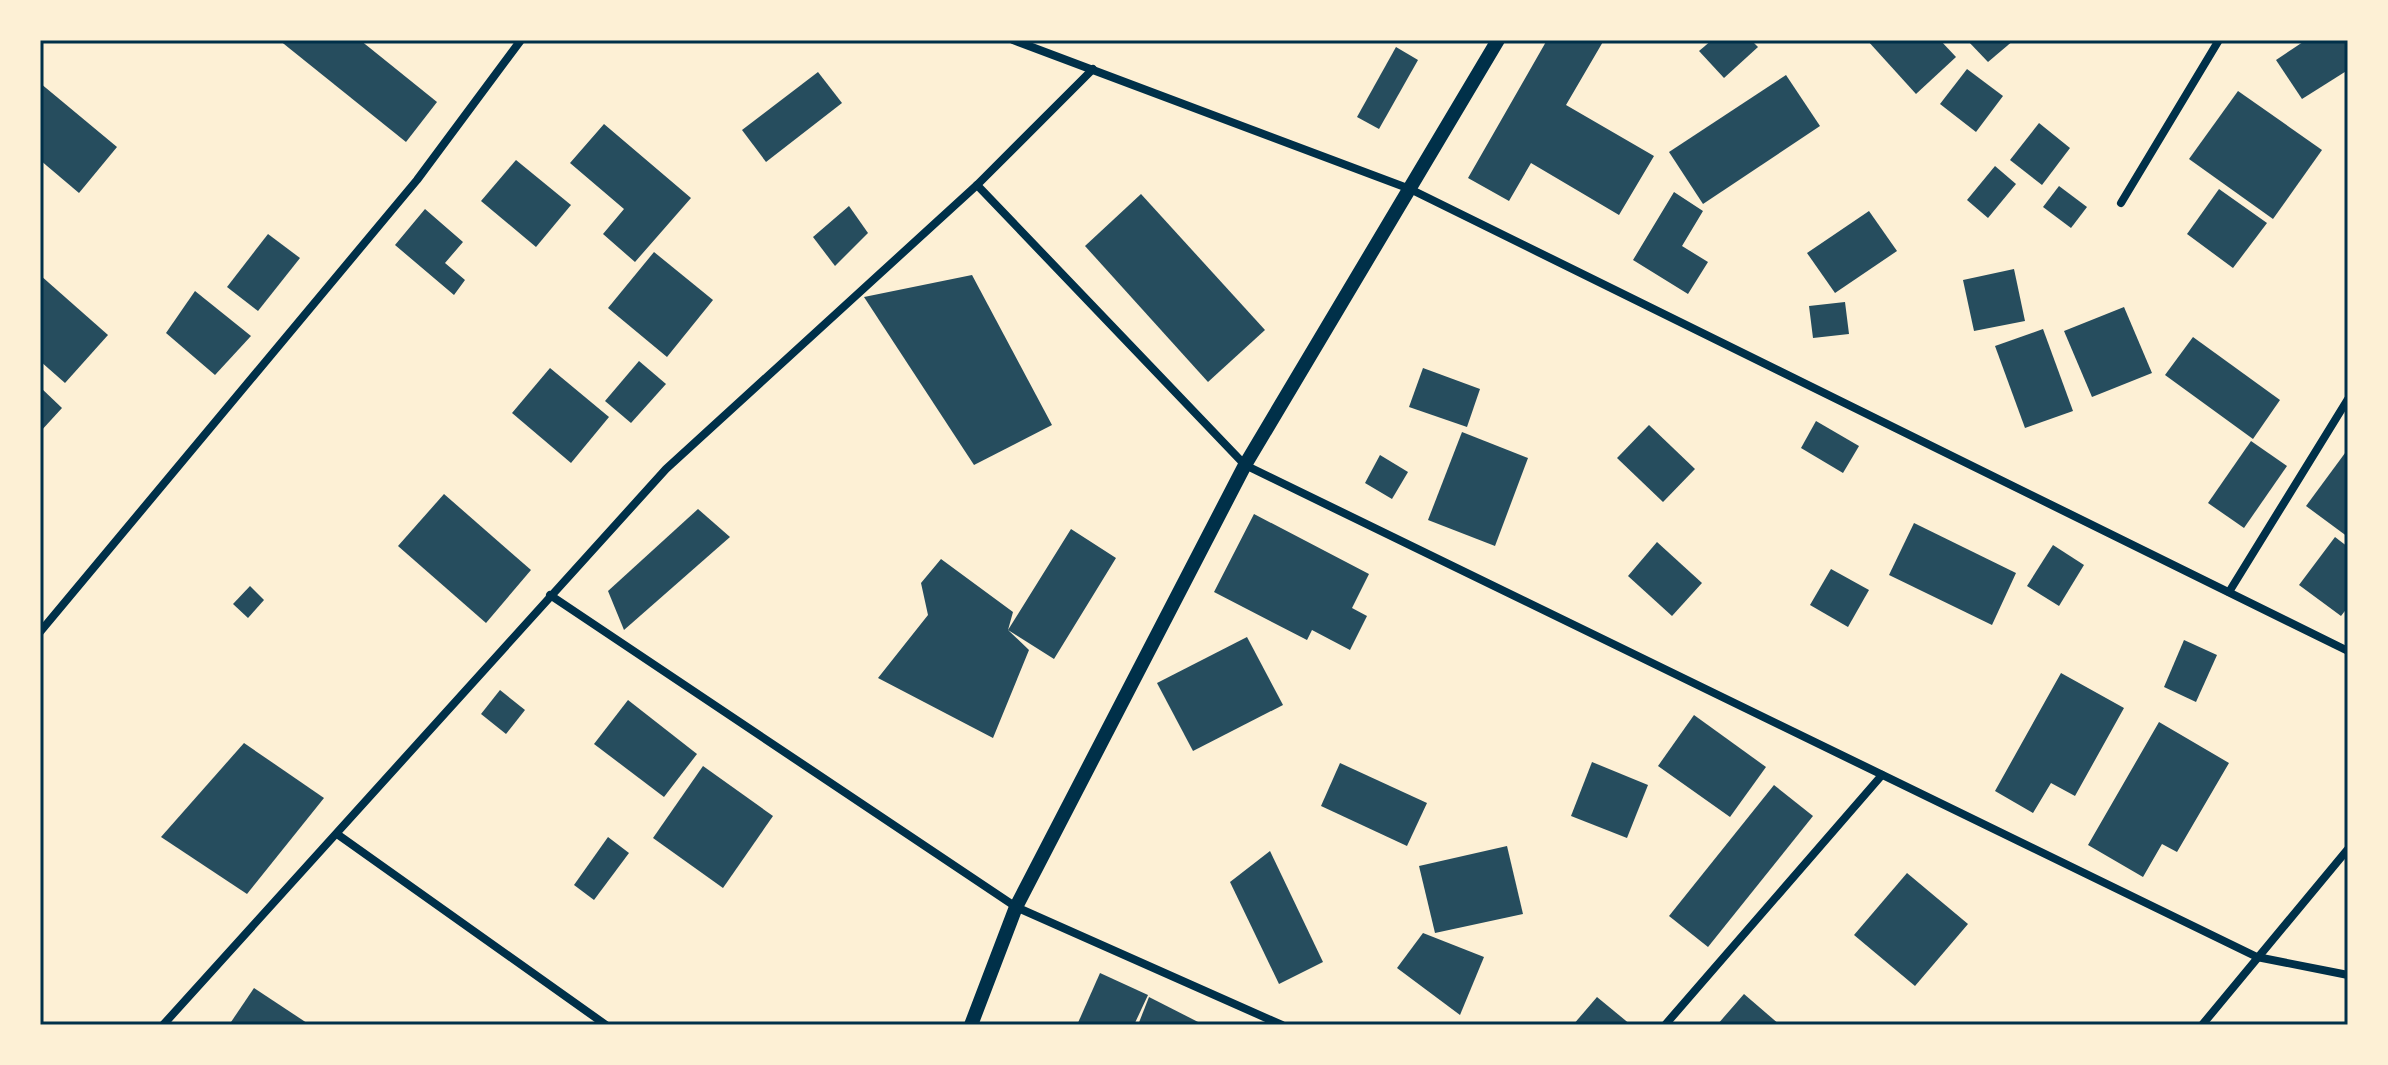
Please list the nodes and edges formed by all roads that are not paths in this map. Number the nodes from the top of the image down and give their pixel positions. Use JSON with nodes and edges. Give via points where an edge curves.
{"nodes":[{"id":1,"x":521,"y":40,"type":"edge"},
{"id":2,"x":1013,"y":40,"type":"edge"},
{"id":3,"x":1498,"y":40,"type":"edge"},
{"id":4,"x":2219,"y":40,"type":"edge"},
{"id":5,"x":1093,"y":69,"type":"junction"},
{"id":6,"x":977,"y":185,"type":"junction"},
{"id":7,"x":1410,"y":189,"type":"junction"},
{"id":8,"x":2121,"y":203,"type":"dead end"},
{"id":9,"x":2348,"y":399,"type":"edge"},
{"id":10,"x":1245,"y":465,"type":"junction"},
{"id":11,"x":2229,"y":592,"type":"junction"},
{"id":12,"x":550,"y":595,"type":"junction"},
{"id":13,"x":40,"y":632,"type":"edge"},
{"id":14,"x":2348,"y":651,"type":"edge"},
{"id":15,"x":1882,"y":775,"type":"junction"},
{"id":16,"x":337,"y":834,"type":"junction"},
{"id":17,"x":2348,"y":849,"type":"edge"},
{"id":18,"x":1016,"y":907,"type":"junction"},
{"id":19,"x":2257,"y":957,"type":"junction"},
{"id":20,"x":2348,"y":975,"type":"edge"},
{"id":21,"x":163,"y":1025,"type":"edge"},
{"id":22,"x":606,"y":1025,"type":"edge"},
{"id":23,"x":971,"y":1025,"type":"edge"},
{"id":24,"x":1282,"y":1025,"type":"edge"},
{"id":25,"x":1665,"y":1025,"type":"edge"},
{"id":26,"x":2202,"y":1025,"type":"edge"}],
"edges":[{"from":1,"to":13,"type":"street","via":[[417,180]]},
{"from":2,"to":5,"type":"street"},
{"from":3,"to":7,"type":"street"},
{"from":4,"to":8,"type":"street"},
{"from":5,"to":6,"type":"street"},
{"from":5,"to":7,"type":"street"},
{"from":6,"to":10,"type":"street"},
{"from":6,"to":12,"type":"street","via":[[666,469]]},
{"from":7,"to":10,"type":"street"},
{"from":7,"to":11,"type":"street"},
{"from":9,"to":11,"type":"street"},
{"from":10,"to":15,"type":"street"},
{"from":10,"to":18,"type":"street"},
{"from":11,"to":14,"type":"street"},
{"from":12,"to":16,"type":"street"},
{"from":12,"to":18,"type":"street"},
{"from":15,"to":19,"type":"street"},
{"from":15,"to":25,"type":"street"},
{"from":16,"to":21,"type":"street"},
{"from":16,"to":22,"type":"street"},
{"from":17,"to":19,"type":"street"},
{"from":18,"to":23,"type":"street"},
{"from":18,"to":24,"type":"street"},
{"from":19,"to":20,"type":"street"},
{"from":19,"to":26,"type":"street"}]}
